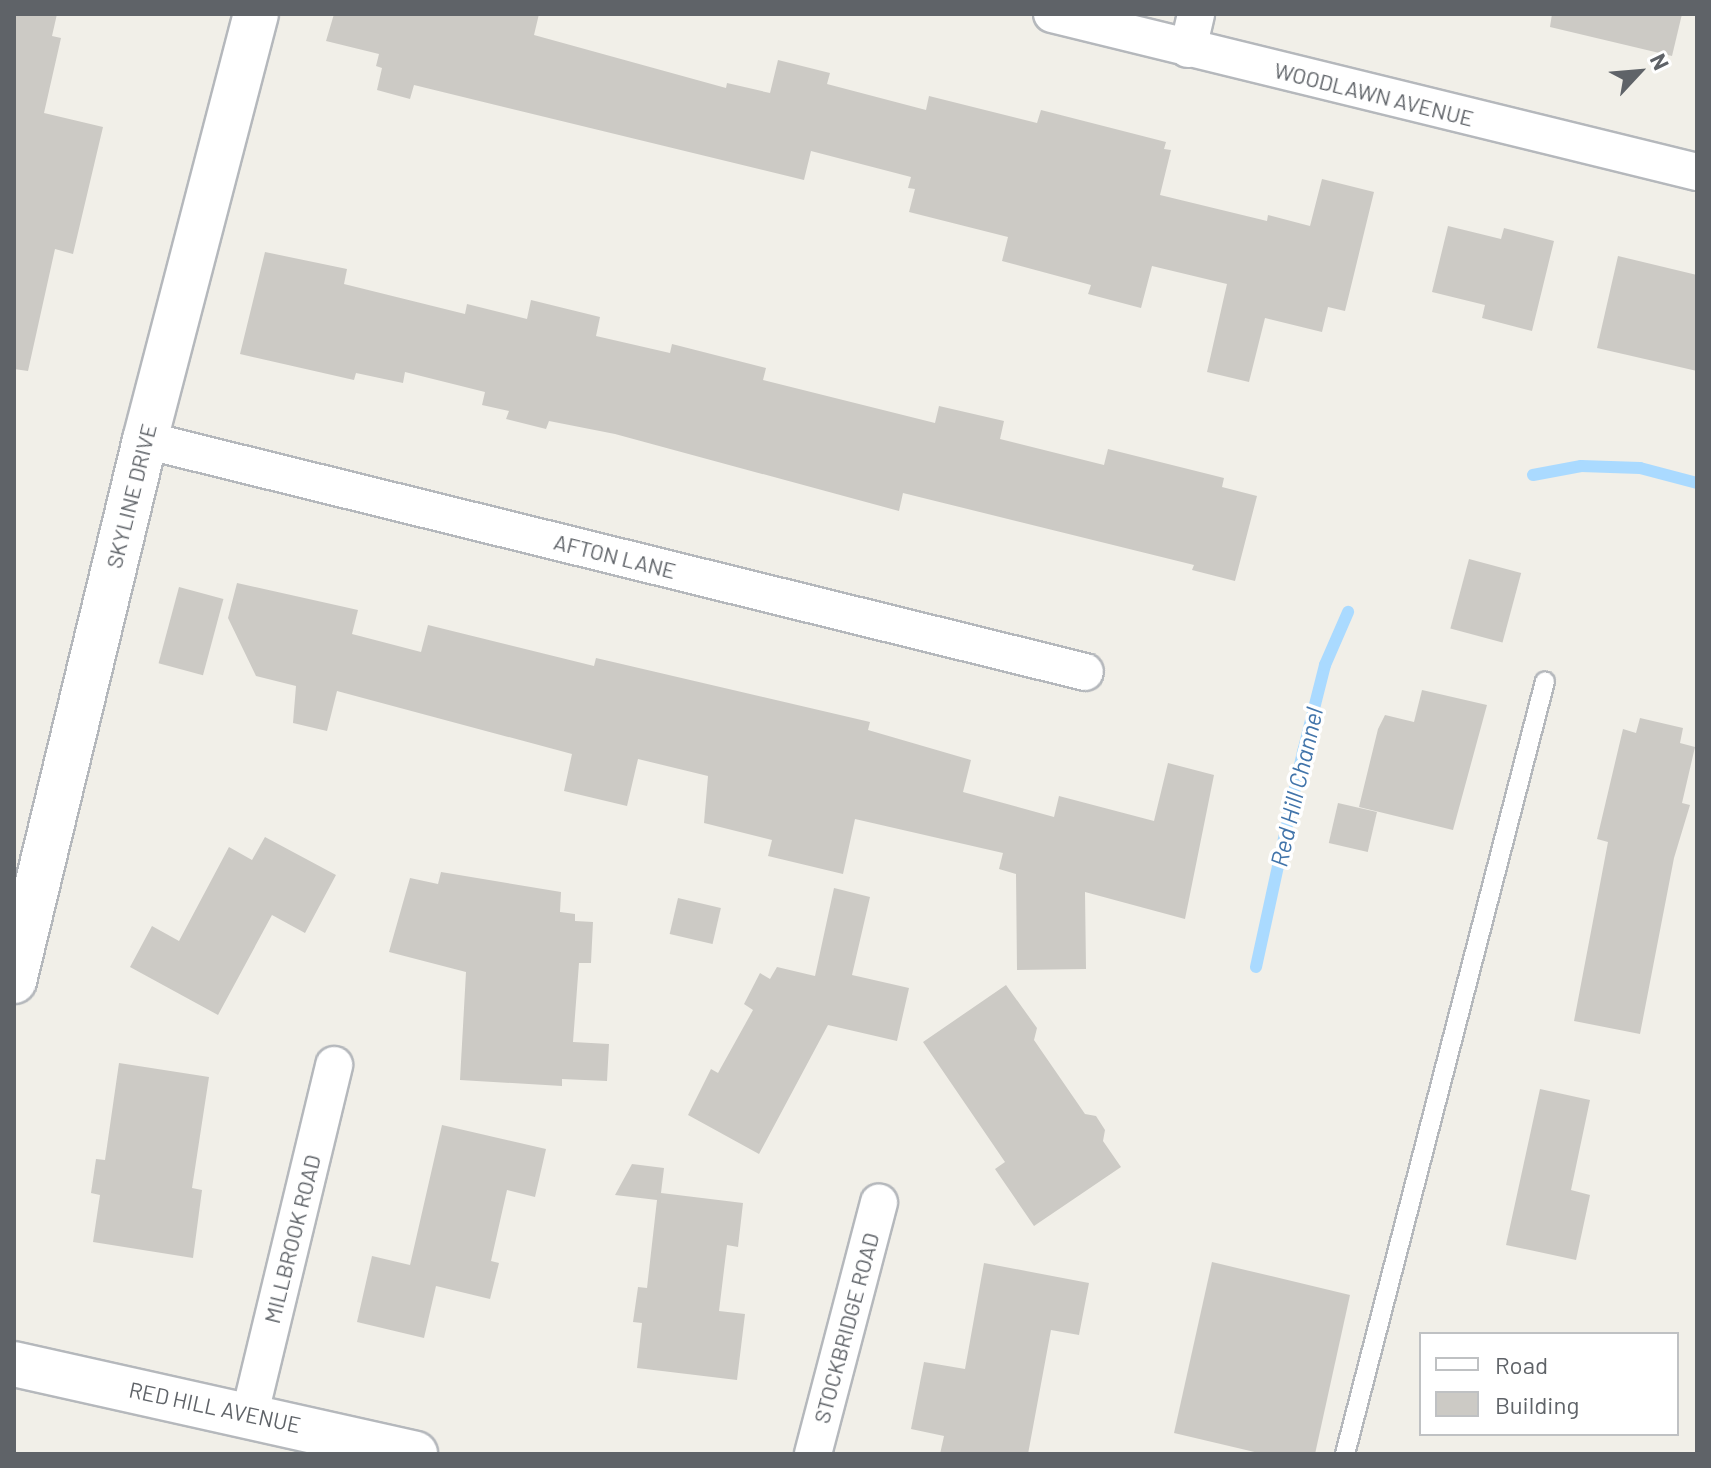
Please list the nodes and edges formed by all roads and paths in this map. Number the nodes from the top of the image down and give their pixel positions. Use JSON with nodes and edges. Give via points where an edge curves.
{"nodes":[{"id":1,"x":256,"y":14,"type":"edge"},
{"id":2,"x":1052,"y":14,"type":"edge"},
{"id":3,"x":1196,"y":14,"type":"edge"},
{"id":4,"x":1188,"y":49,"type":"junction"},
{"id":5,"x":1697,"y":172,"type":"edge"},
{"id":6,"x":145,"y":440,"type":"junction"},
{"id":7,"x":1085,"y":672,"type":"dead end"},
{"id":8,"x":1545,"y":681,"type":"dead end"},
{"id":9,"x":14,"y":981,"type":"edge"},
{"id":10,"x":334,"y":1065,"type":"dead end"},
{"id":11,"x":879,"y":1203,"type":"dead end"},
{"id":12,"x":14,"y":1364,"type":"edge"},
{"id":13,"x":250,"y":1413,"type":"junction"},
{"id":14,"x":415,"y":1454,"type":"edge"},
{"id":15,"x":813,"y":1454,"type":"edge"},
{"id":16,"x":1345,"y":1454,"type":"edge"}],
"edges":[{"from":1,"to":6,"type":"street","name":"SKYLINE DRIVE"},
{"from":2,"to":4,"type":"street","name":"WOODLAWN AVENUE"},
{"from":3,"to":4,"type":"street"},
{"from":4,"to":5,"type":"street","name":"WOODLAWN AVENUE"},
{"from":6,"to":7,"type":"street","name":"AFTON LANE"},
{"from":6,"to":9,"type":"street","name":"SKYLINE DRIVE"},
{"from":8,"to":16,"type":"lane"},
{"from":10,"to":13,"type":"street","name":"MILLBROOK ROAD"},
{"from":11,"to":15,"type":"street","name":"STOCKBRIDGE ROAD"},
{"from":12,"to":13,"type":"street","name":"RED HILL AVENUE"},
{"from":13,"to":14,"type":"street","name":"RED HILL AVENUE"}]}
